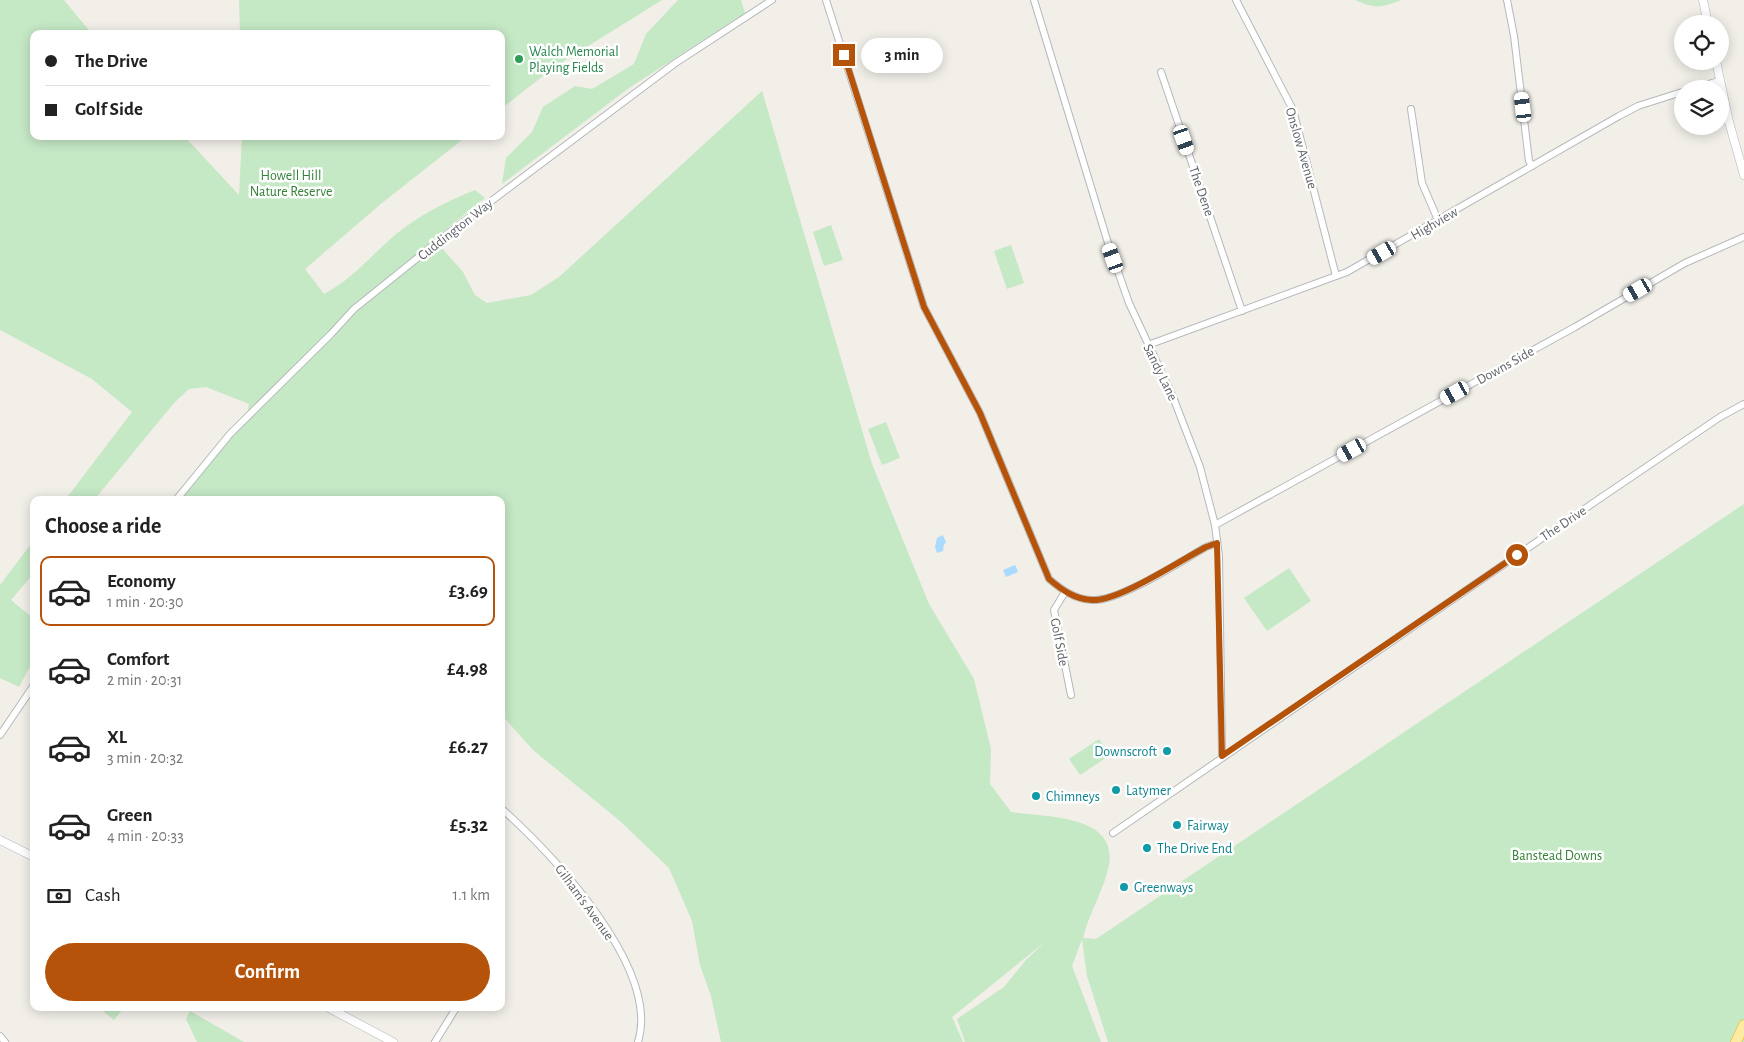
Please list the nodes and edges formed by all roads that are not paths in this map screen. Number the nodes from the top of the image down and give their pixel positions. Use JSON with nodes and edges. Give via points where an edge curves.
{"nodes":[{"id":1,"x":772,"y":0,"type":"edge"},
{"id":2,"x":826,"y":0,"type":"edge"},
{"id":3,"x":1034,"y":0,"type":"edge"},
{"id":4,"x":1236,"y":0,"type":"edge"},
{"id":5,"x":1507,"y":0,"type":"edge"},
{"id":6,"x":1703,"y":0,"type":"edge"},
{"id":7,"x":1706,"y":15,"type":"edge"},
{"id":8,"x":1161,"y":72,"type":"dead end"},
{"id":9,"x":1674,"y":95,"type":"edge"},
{"id":10,"x":1411,"y":109,"type":"dead end"},
{"id":11,"x":1729,"y":119,"type":"edge"},
{"id":12,"x":1532,"y":166,"type":"junction"},
{"id":13,"x":1744,"y":176,"type":"edge"},
{"id":14,"x":1438,"y":220,"type":"junction"},
{"id":15,"x":1744,"y":237,"type":"edge"},
{"id":16,"x":1336,"y":276,"type":"junction"},
{"id":17,"x":1242,"y":311,"type":"junction"},
{"id":18,"x":1148,"y":345,"type":"junction"},
{"id":19,"x":1744,"y":404,"type":"edge"},
{"id":20,"x":179,"y":496,"type":"edge"},
{"id":21,"x":1215,"y":525,"type":"junction"},
{"id":22,"x":1217,"y":543,"type":"junction"},
{"id":23,"x":1065,"y":592,"type":"junction"},
{"id":24,"x":30,"y":691,"type":"edge"},
{"id":25,"x":1071,"y":695,"type":"dead end"},
{"id":26,"x":0,"y":735,"type":"edge"},
{"id":27,"x":1222,"y":756,"type":"junction"},
{"id":28,"x":505,"y":812,"type":"edge"},
{"id":29,"x":1113,"y":833,"type":"dead end"},
{"id":30,"x":0,"y":840,"type":"edge"},
{"id":31,"x":30,"y":855,"type":"edge"},
{"id":32,"x":335,"y":1011,"type":"edge"},
{"id":33,"x":454,"y":1011,"type":"edge"},
{"id":34,"x":1744,"y":1024,"type":"edge"},
{"id":35,"x":0,"y":1036,"type":"edge"},
{"id":36,"x":5,"y":1042,"type":"edge"},
{"id":37,"x":393,"y":1042,"type":"edge"},
{"id":38,"x":435,"y":1042,"type":"edge"},
{"id":39,"x":638,"y":1042,"type":"edge"},
{"id":40,"x":1736,"y":1042,"type":"edge"}],
"edges":[{"from":1,"to":20,"type":"street","name":"Cuddington Way","via":[[674,64],[453,230],[354,309],[230,434]]},
{"from":2,"to":23,"type":"street","via":[[924,307],[980,413],[1049,579]]},
{"from":3,"to":18,"type":"street","name":"Sandy Lane","via":[[1092,197],[1129,303]]},
{"from":4,"to":16,"type":"street","name":"Onslow Avenue","via":[[1293,110]]},
{"from":5,"to":12,"type":"street"},
{"from":6,"to":7,"type":"street"},
{"from":8,"to":17,"type":"street","name":"The Dene"},
{"from":9,"to":12,"type":"street","name":"Highview","via":[[1623,113]]},
{"from":10,"to":14,"type":"street","via":[[1422,184]]},
{"from":11,"to":13,"type":"street"},
{"from":12,"to":14,"type":"street","name":"Highview"},
{"from":14,"to":16,"type":"street","name":"Highview"},
{"from":15,"to":21,"type":"street","name":"Downs Side","via":[[1685,263]]},
{"from":16,"to":17,"type":"street","name":"Highview"},
{"from":17,"to":18,"type":"street","name":"Highview"},
{"from":18,"to":21,"type":"street","name":"Sandy Lane","via":[[1188,432]]},
{"from":19,"to":27,"type":"street","name":"The Drive"},
{"from":21,"to":22,"type":"street","name":"Sandy Lane"},
{"from":22,"to":23,"type":"street","via":[[1107,598],[1091,600]]},
{"from":22,"to":27,"type":"street","name":"Sandy Lane"},
{"from":23,"to":25,"type":"street","name":"Golf Side","via":[[1054,610]]},
{"from":24,"to":26,"type":"street"},
{"from":27,"to":29,"type":"street","name":"The Drive"},
{"from":28,"to":39,"type":"street","name":"Gilham's Avenue","via":[[570,879],[616,945],[638,997],[641,1025]]},
{"from":30,"to":31,"type":"street"},
{"from":32,"to":37,"type":"street"},
{"from":33,"to":38,"type":"street"},
{"from":34,"to":40,"type":"highway"},
{"from":35,"to":36,"type":"street"}]}
